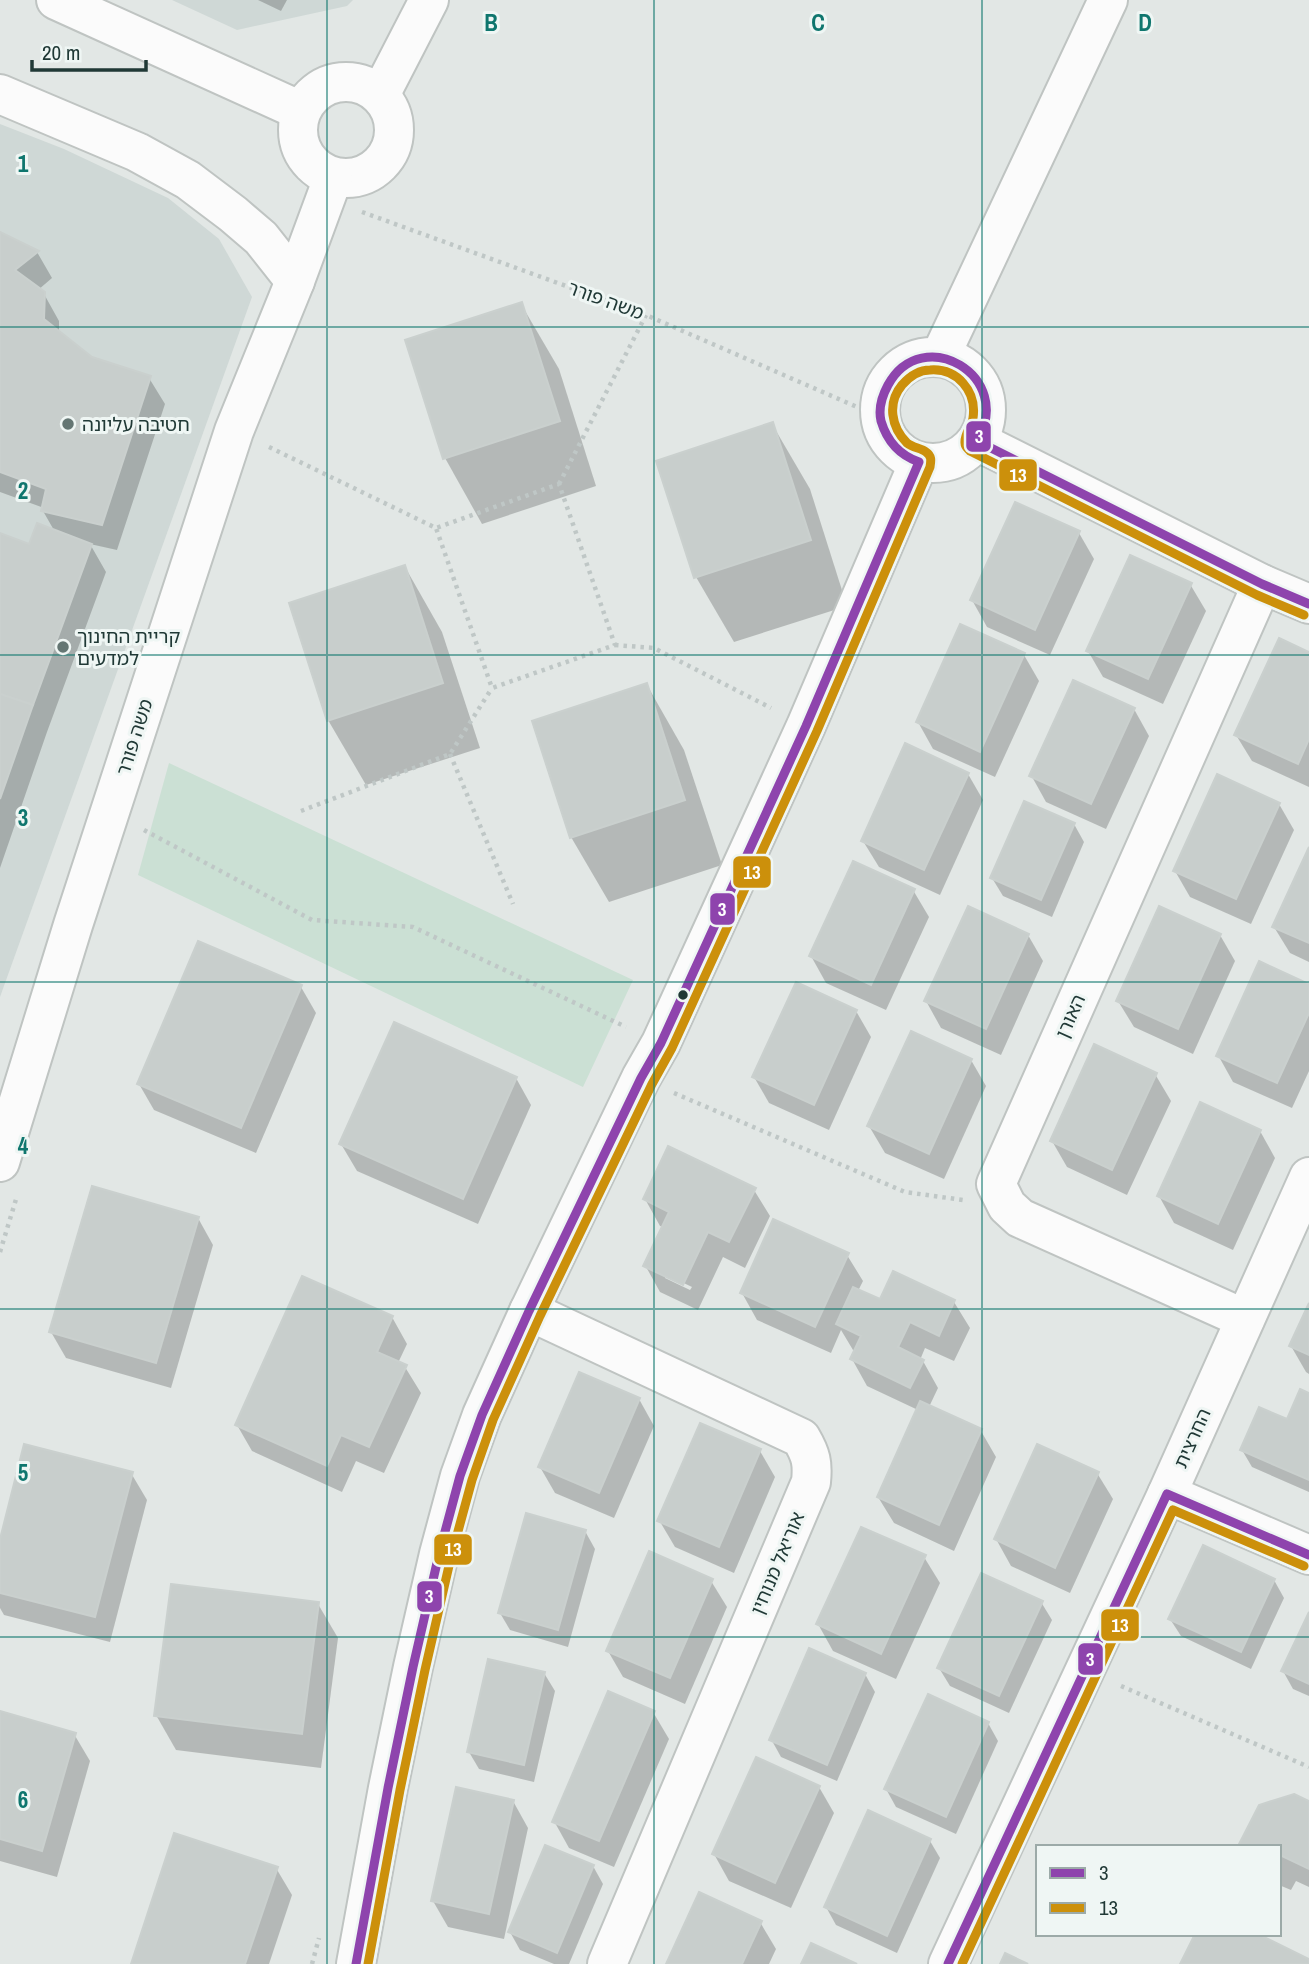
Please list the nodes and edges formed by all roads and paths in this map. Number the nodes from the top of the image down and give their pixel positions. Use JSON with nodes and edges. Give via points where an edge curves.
{"nodes":[{"id":1,"x":56,"y":0,"type":"edge"},
{"id":2,"x":429,"y":0,"type":"edge"},
{"id":3,"x":1108,"y":0,"type":"edge"},
{"id":4,"x":0,"y":94,"type":"edge"},
{"id":5,"x":380,"y":95,"type":"junction"},
{"id":6,"x":302,"y":111,"type":"junction"},
{"id":7,"x":329,"y":188,"type":"junction"},
{"id":8,"x":295,"y":281,"type":"junction"},
{"id":9,"x":646,"y":315,"type":"junction"},
{"id":10,"x":940,"y":357,"type":"junction"},
{"id":11,"x":880,"y":417,"type":"junction"},
{"id":12,"x":234,"y":431,"type":"junction"},
{"id":13,"x":976,"y":441,"type":"junction"},
{"id":14,"x":919,"y":463,"type":"junction"},
{"id":15,"x":559,"y":484,"type":"junction"},
{"id":16,"x":436,"y":528,"type":"junction"},
{"id":17,"x":1262,"y":584,"type":"junction"},
{"id":18,"x":1309,"y":604,"type":"edge"},
{"id":19,"x":615,"y":645,"type":"junction"},
{"id":20,"x":492,"y":688,"type":"junction"},
{"id":21,"x":806,"y":726,"type":"junction"},
{"id":22,"x":450,"y":754,"type":"junction"},
{"id":23,"x":109,"y":811,"type":"junction"},
{"id":24,"x":301,"y":811,"type":"dead end"},
{"id":25,"x":513,"y":904,"type":"dead end"},
{"id":26,"x":661,"y":1043,"type":"junction"},
{"id":27,"x":641,"y":1079,"type":"junction"},
{"id":28,"x":0,"y":1162,"type":"edge"},
{"id":29,"x":1309,"y":1177,"type":"edge"},
{"id":30,"x":1007,"y":1206,"type":"junction"},
{"id":31,"x":529,"y":1311,"type":"junction"},
{"id":32,"x":1245,"y":1319,"type":"junction"},
{"id":33,"x":1167,"y":1494,"type":"junction"},
{"id":34,"x":1309,"y":1555,"type":"edge"},
{"id":35,"x":1084,"y":1670,"type":"junction"},
{"id":36,"x":1309,"y":1767,"type":"edge"},
{"id":37,"x":367,"y":1960,"type":"edge"},
{"id":38,"x":607,"y":1964,"type":"edge"},
{"id":39,"x":948,"y":1964,"type":"edge"}],
"edges":[{"from":1,"to":6,"type":"street"},
{"from":2,"to":5,"type":"street"},
{"from":3,"to":10,"type":"street"},
{"from":4,"to":8,"type":"street","via":[[137,152],[188,180],[261,238]]},
{"from":5,"to":6,"type":"street","via":[[353,82],[337,83],[322,88]]},
{"from":5,"to":7,"type":"street","via":[[394,122],[395,138],[389,152],[365,175]]},
{"from":6,"to":7,"type":"street","via":[[297,127],[299,144]]},
{"from":7,"to":8,"type":"street","name":"משה פורר"},
{"from":7,"to":9,"type":"path","name":"משה פורר"},
{"from":8,"to":12,"type":"street","name":"משה פורר"},
{"from":9,"to":11,"type":"path","name":"משה פורר"},
{"from":9,"to":15,"type":"path"},
{"from":10,"to":11,"type":"street","via":[[907,363],[893,374],[884,389]]},
{"from":10,"to":13,"type":"street","via":[[957,362],[981,385],[987,419]]},
{"from":11,"to":14,"type":"street","via":[[889,442]]},
{"from":12,"to":16,"type":"path"},
{"from":12,"to":23,"type":"street","name":"משה פורר"},
{"from":13,"to":14,"type":"street","via":[[955,460]]},
{"from":13,"to":17,"type":"street"},
{"from":14,"to":21,"type":"street"},
{"from":15,"to":16,"type":"path"},
{"from":15,"to":19,"type":"path"},
{"from":16,"to":20,"type":"path"},
{"from":17,"to":18,"type":"street"},
{"from":17,"to":30,"type":"street","name":"האורן","via":[[996,1184]]},
{"from":19,"to":20,"type":"path"},
{"from":19,"to":21,"type":"path","via":[[654,648]]},
{"from":20,"to":22,"type":"path"},
{"from":21,"to":26,"type":"street"},
{"from":22,"to":24,"type":"path"},
{"from":22,"to":25,"type":"path"},
{"from":23,"to":26,"type":"path","via":[[312,920],[413,927]]},
{"from":23,"to":28,"type":"street","name":"משה פורר"},
{"from":26,"to":27,"type":"street"},
{"from":27,"to":30,"type":"path","via":[[905,1192]]},
{"from":27,"to":31,"type":"street"},
{"from":29,"to":32,"type":"street","name":"החרצית"},
{"from":30,"to":32,"type":"street","via":[[1020,1218]]},
{"from":31,"to":37,"type":"street","via":[[482,1415],[439,1554],[388,1788]]},
{"from":31,"to":38,"type":"street","name":"אוריאל מנוחין","via":[[801,1438],[813,1464],[811,1482]]},
{"from":32,"to":33,"type":"street","name":"החרצית"},
{"from":33,"to":34,"type":"street"},
{"from":33,"to":35,"type":"street","name":"החרצית"},
{"from":35,"to":36,"type":"path"},
{"from":35,"to":39,"type":"street","name":"החרצית"}]}
